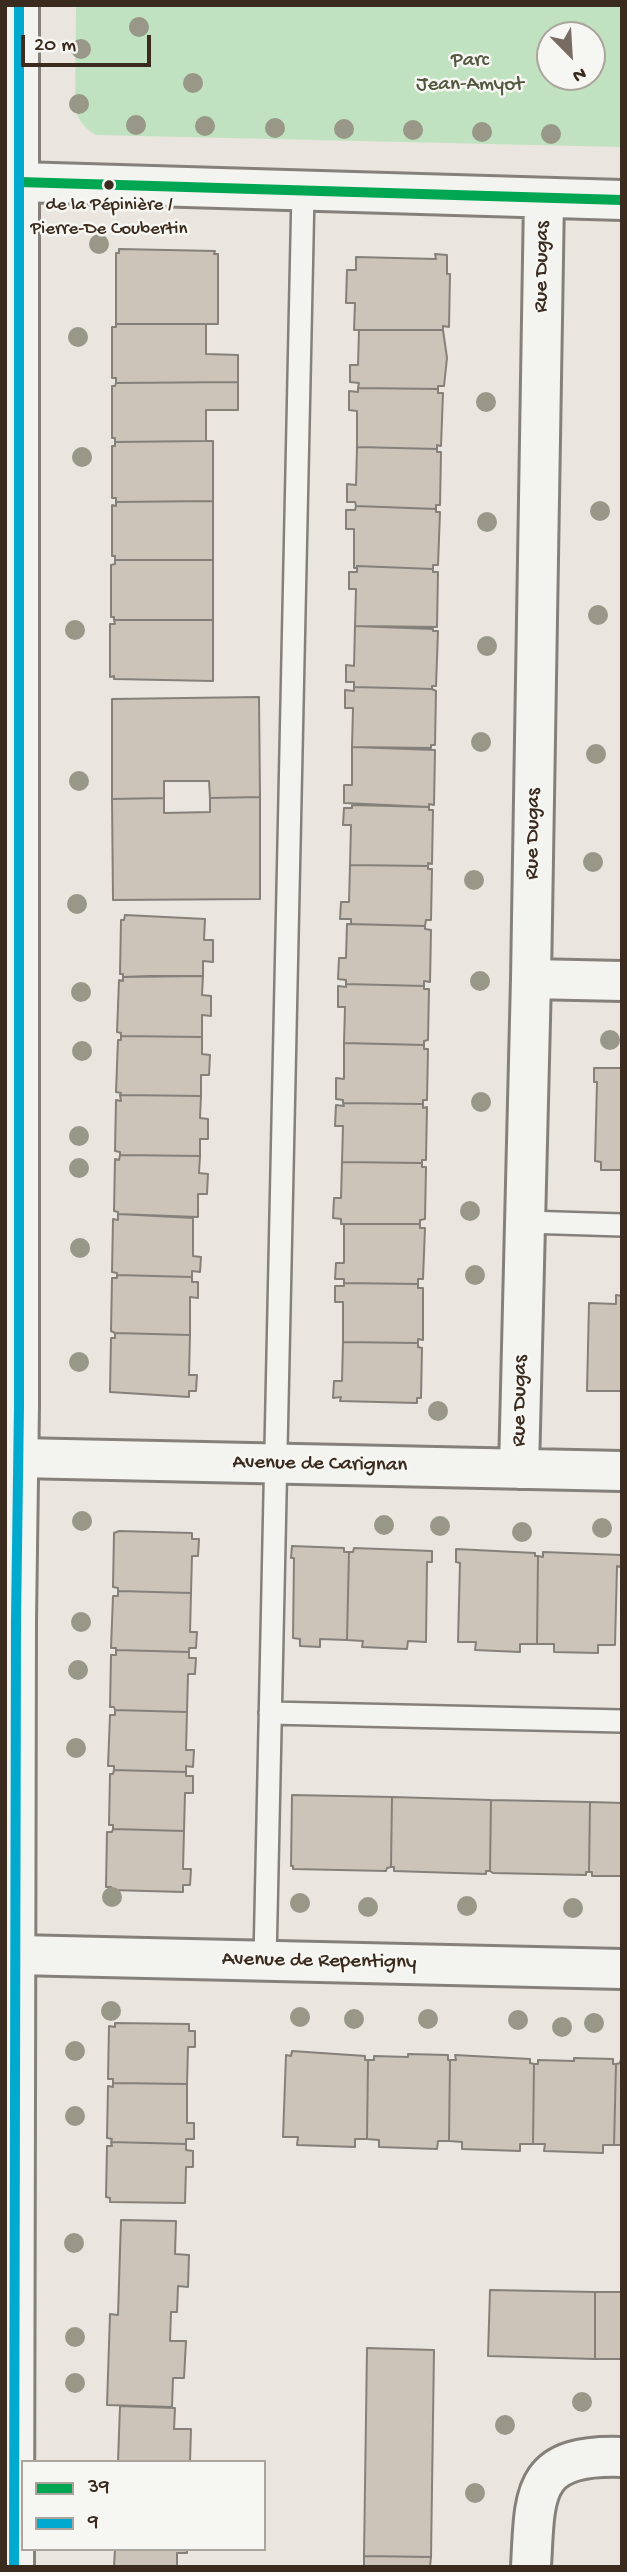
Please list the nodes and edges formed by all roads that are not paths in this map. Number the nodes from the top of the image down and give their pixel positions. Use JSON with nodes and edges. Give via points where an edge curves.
{"nodes":[{"id":1,"x":19,"y":5,"type":"edge"},
{"id":2,"x":19,"y":182,"type":"junction"},
{"id":3,"x":303,"y":192,"type":"junction"},
{"id":4,"x":544,"y":199,"type":"junction"},
{"id":5,"x":622,"y":200,"type":"edge"},
{"id":6,"x":12,"y":784,"type":"edge"},
{"id":7,"x":531,"y":979,"type":"junction"},
{"id":8,"x":622,"y":981,"type":"edge"},
{"id":9,"x":525,"y":1222,"type":"junction"},
{"id":10,"x":622,"y":1225,"type":"edge"},
{"id":11,"x":12,"y":1457,"type":"edge"},
{"id":12,"x":276,"y":1464,"type":"junction"},
{"id":13,"x":519,"y":1469,"type":"junction"},
{"id":14,"x":622,"y":1471,"type":"edge"},
{"id":15,"x":11,"y":1622,"type":"edge"},
{"id":16,"x":270,"y":1713,"type":"junction"},
{"id":17,"x":622,"y":1721,"type":"edge"},
{"id":18,"x":17,"y":1955,"type":"junction"},
{"id":19,"x":265,"y":1960,"type":"junction"},
{"id":20,"x":622,"y":1969,"type":"edge"},
{"id":21,"x":10,"y":2060,"type":"edge"},
{"id":22,"x":622,"y":2457,"type":"edge"},
{"id":23,"x":14,"y":2567,"type":"edge"},
{"id":24,"x":531,"y":2567,"type":"edge"}],
"edges":[{"from":1,"to":2,"type":"street"},
{"from":2,"to":3,"type":"street"},
{"from":2,"to":6,"type":"street"},
{"from":3,"to":4,"type":"street"},
{"from":3,"to":12,"type":"lane"},
{"from":4,"to":5,"type":"street"},
{"from":4,"to":7,"type":"street","name":"Rue Dugas"},
{"from":6,"to":11,"type":"street"},
{"from":7,"to":8,"type":"street"},
{"from":7,"to":9,"type":"street","name":"Rue Dugas"},
{"from":9,"to":10,"type":"lane"},
{"from":9,"to":13,"type":"street","name":"Rue Dugas"},
{"from":11,"to":12,"type":"street","name":"Avenue de Carignan"},
{"from":11,"to":15,"type":"street"},
{"from":12,"to":13,"type":"street","name":"Avenue de Carignan"},
{"from":12,"to":16,"type":"lane"},
{"from":13,"to":14,"type":"street","name":"Avenue de Carignan"},
{"from":15,"to":18,"type":"street"},
{"from":16,"to":17,"type":"lane"},
{"from":16,"to":19,"type":"lane"},
{"from":18,"to":19,"type":"street","name":"Avenue de Repentigny"},
{"from":18,"to":21,"type":"street"},
{"from":19,"to":20,"type":"street","name":"Avenue de Repentigny"},
{"from":21,"to":23,"type":"street"},
{"from":22,"to":24,"type":"street","via":[[571,2461],[547,2476],[537,2494]]}]}
